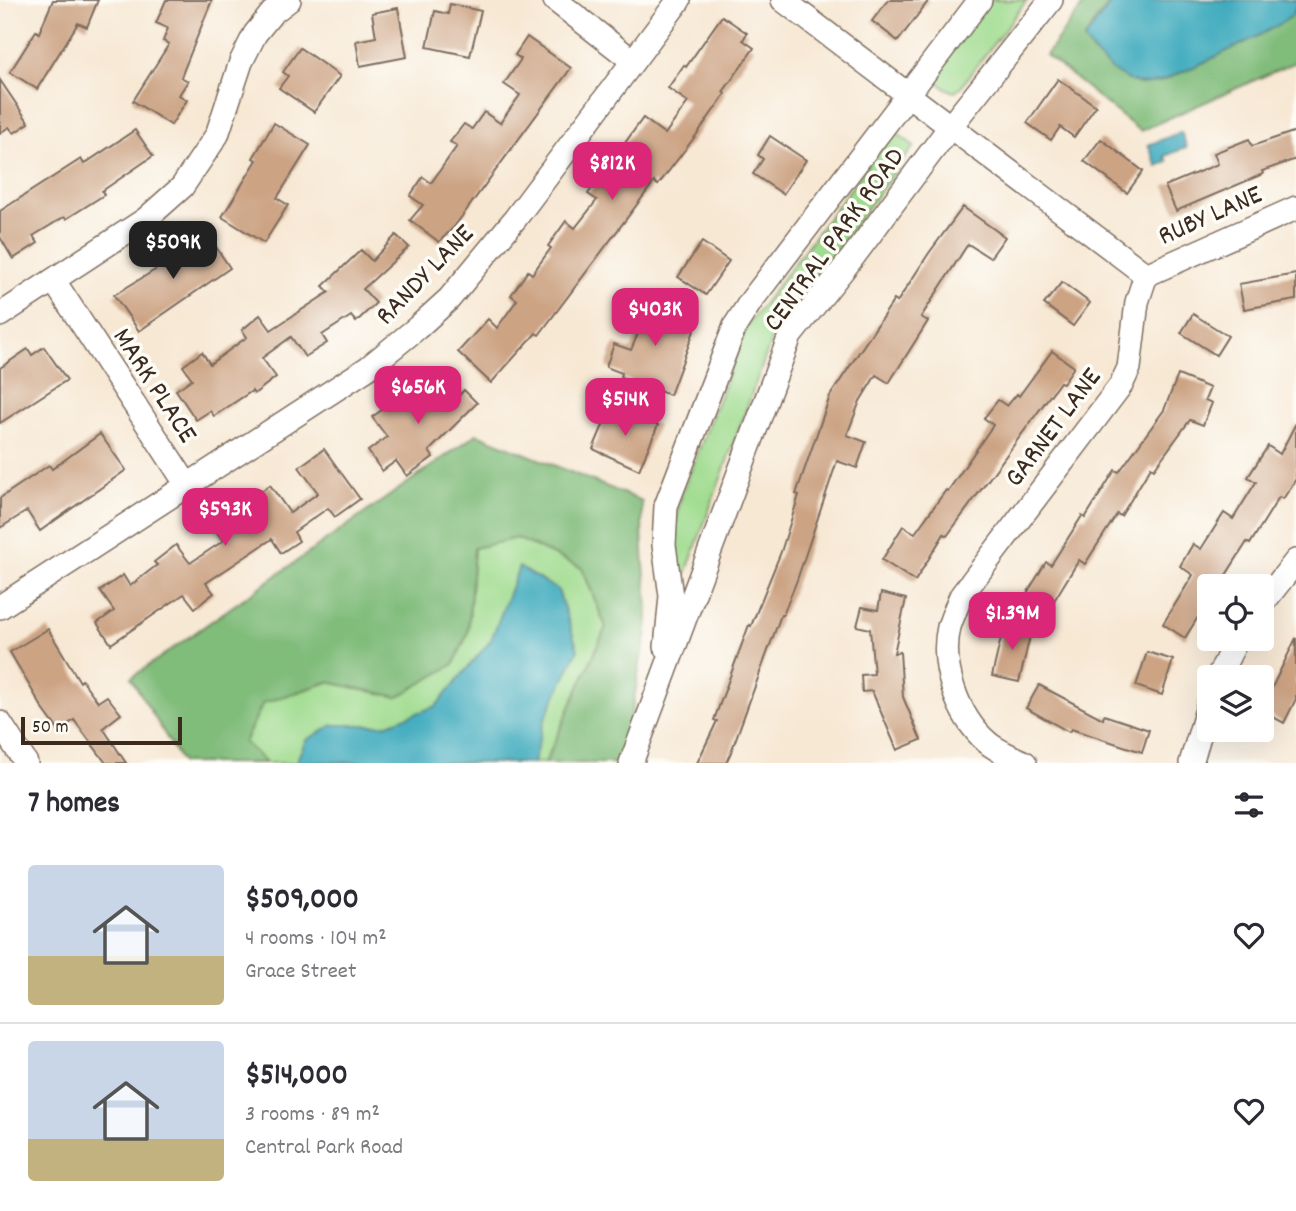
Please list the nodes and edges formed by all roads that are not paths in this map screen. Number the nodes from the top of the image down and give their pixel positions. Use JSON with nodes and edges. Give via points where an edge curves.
{"nodes":[{"id":1,"x":289,"y":0,"type":"edge"},
{"id":2,"x":555,"y":0,"type":"edge"},
{"id":3,"x":680,"y":0,"type":"edge"},
{"id":4,"x":783,"y":0,"type":"edge"},
{"id":5,"x":980,"y":0,"type":"edge"},
{"id":6,"x":1051,"y":0,"type":"edge"},
{"id":7,"x":634,"y":61,"type":"junction"},
{"id":8,"x":908,"y":95,"type":"junction"},
{"id":9,"x":950,"y":127,"type":"junction"},
{"id":10,"x":1296,"y":208,"type":"edge"},
{"id":11,"x":1146,"y":275,"type":"junction"},
{"id":12,"x":54,"y":281,"type":"junction"},
{"id":13,"x":0,"y":315,"type":"edge"},
{"id":14,"x":187,"y":485,"type":"junction"},
{"id":15,"x":1296,"y":561,"type":"edge"},
{"id":16,"x":1274,"y":589,"type":"edge"},
{"id":17,"x":0,"y":607,"type":"edge"},
{"id":18,"x":657,"y":698,"type":"junction"},
{"id":19,"x":0,"y":723,"type":"edge"},
{"id":20,"x":1197,"y":742,"type":"edge"},
{"id":21,"x":26,"y":763,"type":"edge"},
{"id":22,"x":631,"y":763,"type":"edge"},
{"id":23,"x":1025,"y":763,"type":"edge"},
{"id":24,"x":1191,"y":763,"type":"edge"}],
"edges":[{"from":1,"to":12,"type":"street","via":[[256,34],[241,62],[217,135],[181,187],[146,219]]},
{"from":2,"to":7,"type":"street"},
{"from":3,"to":7,"type":"street","name":"RANDY LANE"},
{"from":4,"to":8,"type":"street"},
{"from":5,"to":8,"type":"street","name":"CENTRAL PARK ROAD"},
{"from":6,"to":9,"type":"street","name":"CENTRAL PARK ROAD"},
{"from":7,"to":14,"type":"street","name":"RANDY LANE","via":[[449,299],[368,368]]},
{"from":8,"to":9,"type":"street"},
{"from":8,"to":18,"type":"street","name":"CENTRAL PARK ROAD","via":[[735,326],[666,506],[664,545],[671,596]]},
{"from":9,"to":11,"type":"street"},
{"from":9,"to":18,"type":"street","name":"CENTRAL PARK ROAD","via":[[790,336]]},
{"from":10,"to":11,"type":"street","name":"RUBY LANE"},
{"from":11,"to":23,"type":"street","name":"GARNET LANE","via":[[1137,302],[1129,368],[1121,385],[961,596],[949,628],[952,689],[966,715],[986,741]]},
{"from":12,"to":13,"type":"street"},
{"from":12,"to":14,"type":"street","name":"MARK PLACE"},
{"from":14,"to":17,"type":"street","name":"RANDY LANE"},
{"from":15,"to":16,"type":"street"},
{"from":18,"to":22,"type":"street","name":"CENTRAL PARK ROAD"},
{"from":19,"to":21,"type":"street"},
{"from":20,"to":24,"type":"street"}]}
